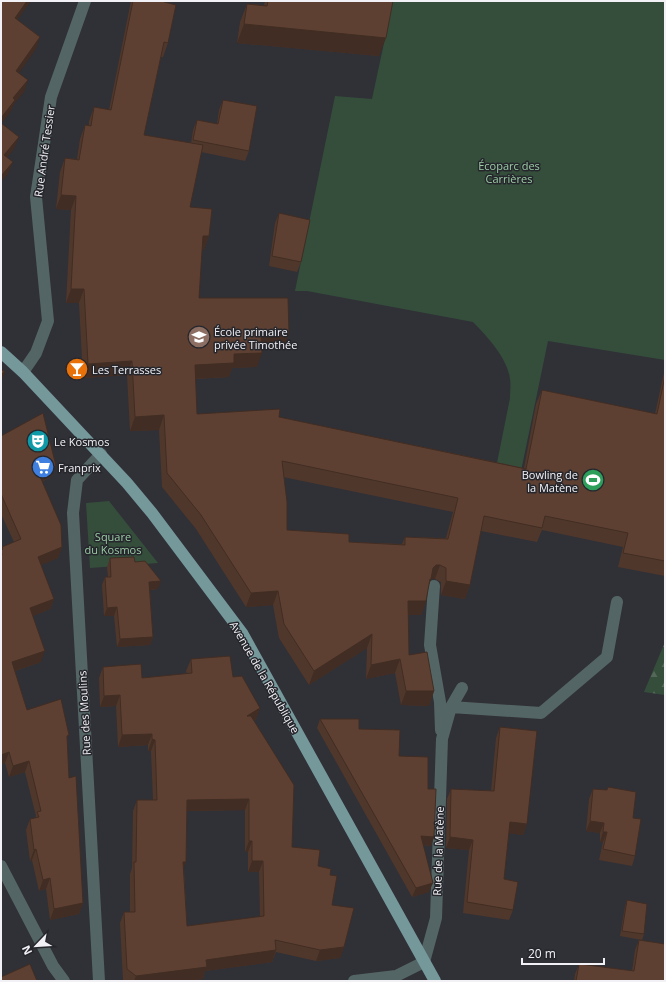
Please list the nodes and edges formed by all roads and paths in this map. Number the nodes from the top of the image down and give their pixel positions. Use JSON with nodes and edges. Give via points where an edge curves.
{"nodes":[{"id":1,"x":85,"y":1,"type":"edge"},
{"id":2,"x":1,"y":352,"type":"edge"},
{"id":3,"x":23,"y":372,"type":"junction"},
{"id":4,"x":101,"y":454,"type":"junction"},
{"id":5,"x":434,"y":586,"type":"edge"},
{"id":6,"x":617,"y":602,"type":"dead end"},
{"id":7,"x":462,"y":688,"type":"dead end"},
{"id":8,"x":452,"y":707,"type":"junction"},
{"id":9,"x":442,"y":739,"type":"junction"},
{"id":10,"x":1,"y":866,"type":"edge"},
{"id":11,"x":424,"y":962,"type":"junction"},
{"id":12,"x":64,"y":981,"type":"edge"},
{"id":13,"x":99,"y":981,"type":"edge"},
{"id":14,"x":354,"y":981,"type":"edge"},
{"id":15,"x":435,"y":981,"type":"edge"}],
"edges":[{"from":1,"to":3,"type":"street","name":"Rue André Tessier","via":[[51,97],[36,197],[48,321],[36,353]]},
{"from":2,"to":3,"type":"main road","name":"Avenue de la République"},
{"from":3,"to":4,"type":"main road","name":"Avenue de la République"},
{"from":4,"to":11,"type":"main road","name":"Avenue de la République","via":[[152,513],[242,633]]},
{"from":4,"to":13,"type":"street","name":"Rue des Moulins","via":[[77,480],[72,513]]},
{"from":5,"to":9,"type":"street","name":"Rue de la Matène","via":[[430,645],[440,702]]},
{"from":6,"to":8,"type":"street","via":[[607,656],[541,713]]},
{"from":7,"to":8,"type":"street","name":"Rue de la Matène"},
{"from":8,"to":9,"type":"street","name":"Rue de la Matène"},
{"from":9,"to":11,"type":"street","name":"Rue de la Matène","via":[[436,918]]},
{"from":10,"to":12,"type":"street","via":[[53,966]]},
{"from":11,"to":14,"type":"street","via":[[396,976]]},
{"from":11,"to":15,"type":"main road","name":"Avenue de la République"}]}
